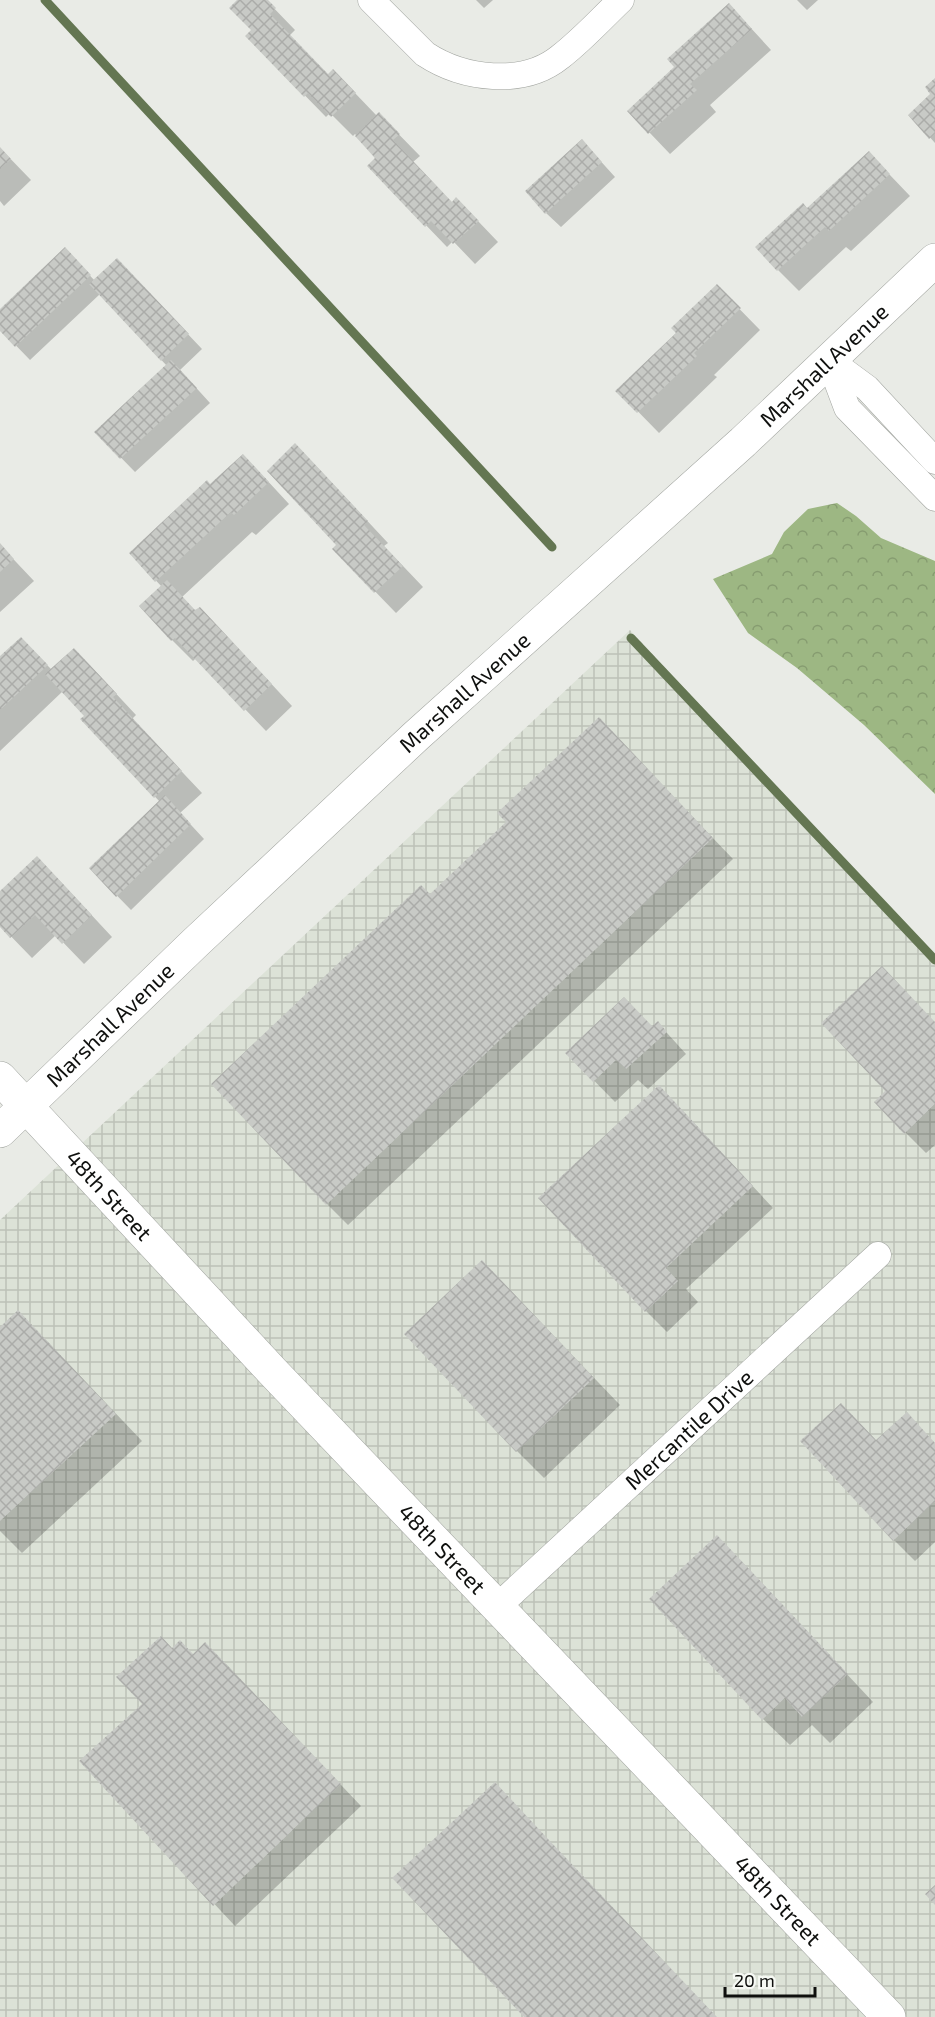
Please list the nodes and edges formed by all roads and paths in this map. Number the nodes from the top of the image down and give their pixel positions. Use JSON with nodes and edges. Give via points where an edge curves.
{"nodes":[{"id":1,"x":371,"y":0,"type":"edge"},
{"id":2,"x":621,"y":0,"type":"edge"},
{"id":3,"x":935,"y":260,"type":"edge"},
{"id":4,"x":829,"y":360,"type":"junction"},
{"id":5,"x":935,"y":461,"type":"edge"},
{"id":6,"x":935,"y":498,"type":"edge"},
{"id":7,"x":0,"y":1078,"type":"edge"},
{"id":8,"x":26,"y":1106,"type":"junction"},
{"id":9,"x":0,"y":1131,"type":"edge"},
{"id":10,"x":878,"y":1255,"type":"dead end"},
{"id":11,"x":498,"y":1606,"type":"junction"},
{"id":12,"x":889,"y":2017,"type":"edge"}],
"edges":[{"from":1,"to":2,"type":"street","via":[[425,54],[459,71],[484,76],[510,76],[559,59]]},
{"from":3,"to":4,"type":"street","name":"Marshall Avenue"},
{"from":4,"to":5,"type":"street","via":[[867,388]]},
{"from":4,"to":6,"type":"street","via":[[847,408]]},
{"from":4,"to":8,"type":"street","name":"Marshall Avenue","via":[[416,736]]},
{"from":7,"to":8,"type":"street","name":"48th Street"},
{"from":8,"to":9,"type":"street","name":"Marshall Avenue"},
{"from":8,"to":11,"type":"street","name":"48th Street"},
{"from":10,"to":11,"type":"street","name":"Mercantile Drive"},
{"from":11,"to":12,"type":"street","name":"48th Street"}]}
